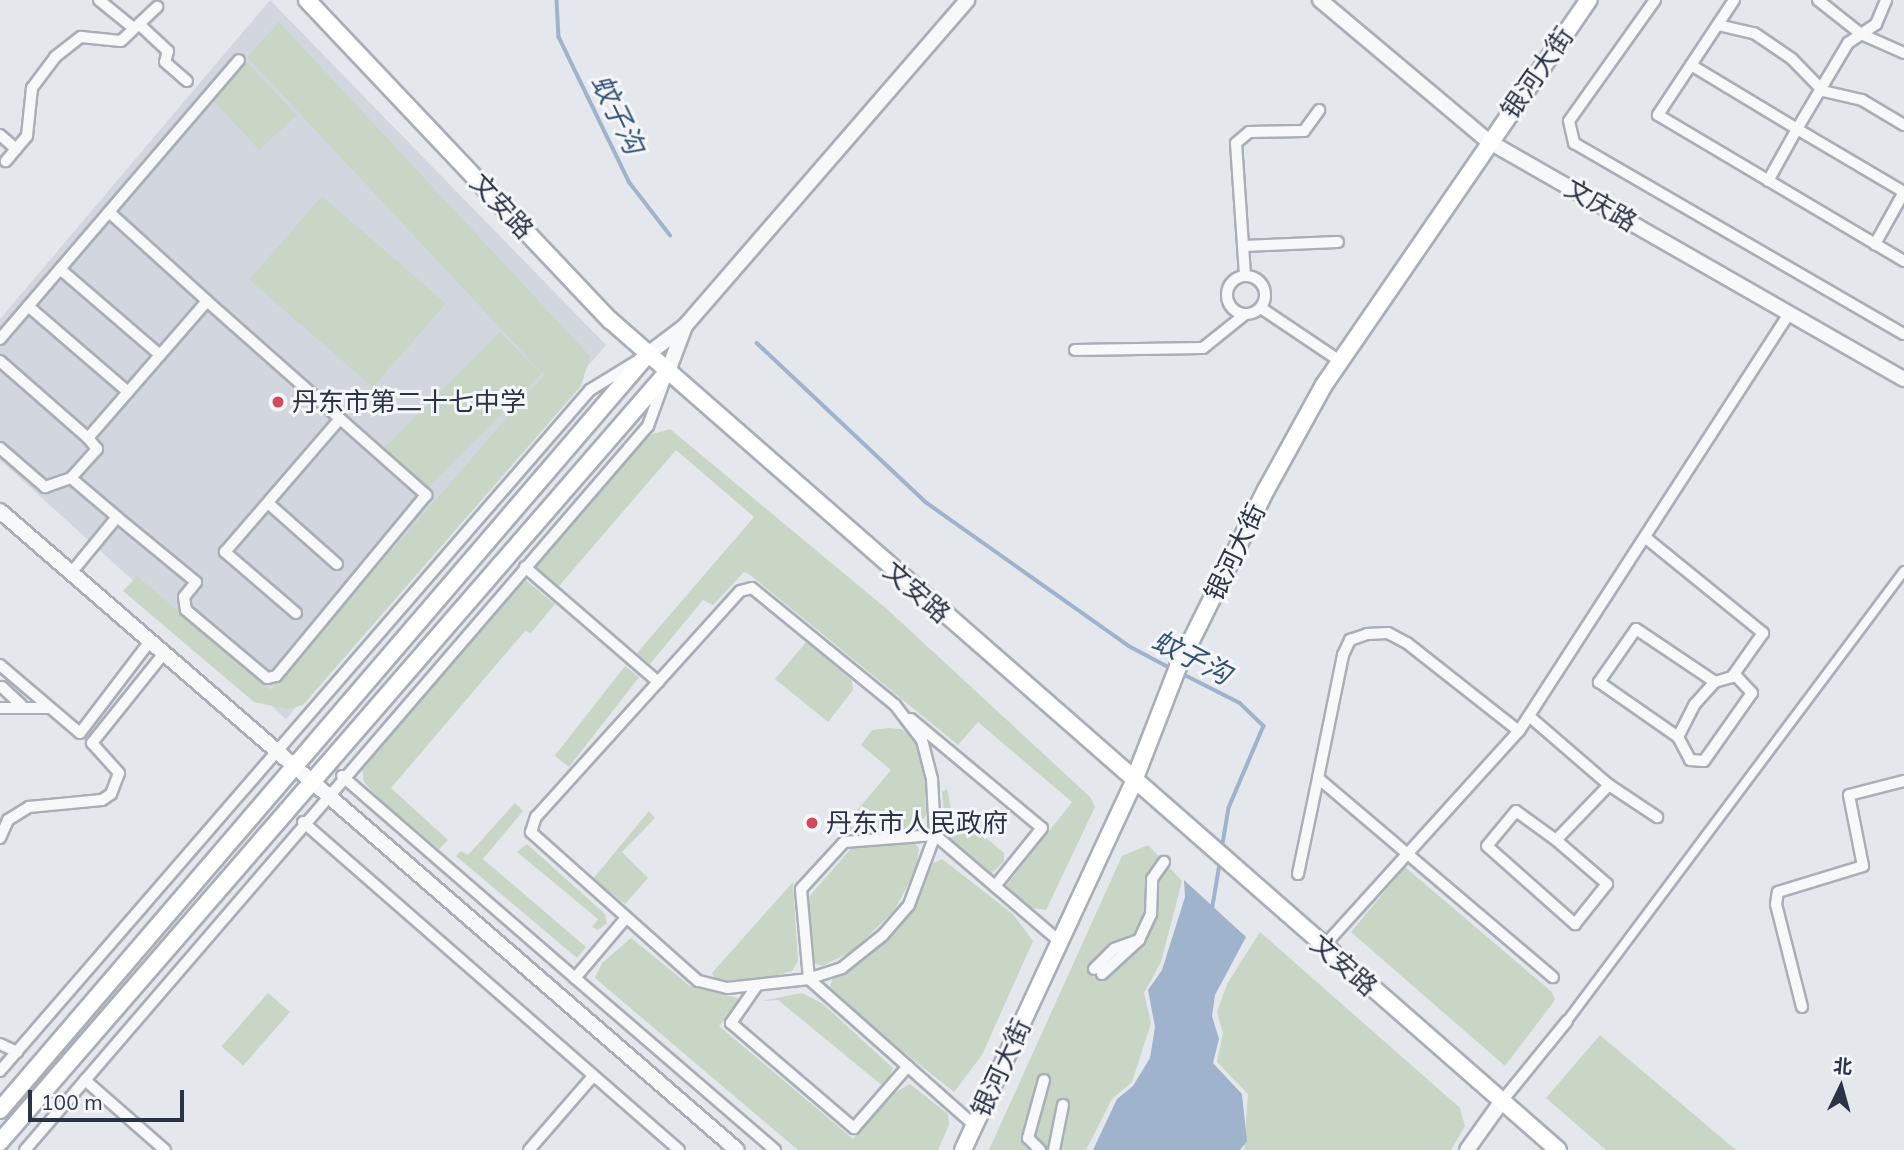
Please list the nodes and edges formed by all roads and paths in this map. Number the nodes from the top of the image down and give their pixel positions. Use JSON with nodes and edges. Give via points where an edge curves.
{"nodes":[{"id":1,"x":99,"y":0,"type":"edge"},
{"id":2,"x":307,"y":0,"type":"edge"},
{"id":3,"x":967,"y":0,"type":"edge"},
{"id":4,"x":1320,"y":0,"type":"edge"},
{"id":5,"x":1589,"y":0,"type":"edge"},
{"id":6,"x":1655,"y":0,"type":"edge"},
{"id":7,"x":1734,"y":0,"type":"edge"},
{"id":8,"x":1818,"y":0,"type":"edge"},
{"id":9,"x":1886,"y":0,"type":"edge"},
{"id":10,"x":157,"y":6,"type":"dead end"},
{"id":11,"x":1718,"y":24,"type":"junction"},
{"id":12,"x":136,"y":26,"type":"junction"},
{"id":13,"x":1861,"y":34,"type":"junction"},
{"id":14,"x":1904,"y":53,"type":"edge"},
{"id":15,"x":239,"y":60,"type":"dead end"},
{"id":16,"x":1691,"y":65,"type":"junction"},
{"id":17,"x":187,"y":81,"type":"dead end"},
{"id":18,"x":1823,"y":91,"type":"junction"},
{"id":19,"x":1320,"y":110,"type":"dead end"},
{"id":20,"x":1904,"y":125,"type":"edge"},
{"id":21,"x":1797,"y":129,"type":"junction"},
{"id":22,"x":0,"y":135,"type":"edge"},
{"id":23,"x":1489,"y":141,"type":"junction"},
{"id":24,"x":16,"y":149,"type":"junction"},
{"id":25,"x":2,"y":162,"type":"edge"},
{"id":26,"x":1769,"y":181,"type":"junction"},
{"id":27,"x":108,"y":212,"type":"junction"},
{"id":28,"x":1338,"y":242,"type":"dead end"},
{"id":29,"x":1875,"y":244,"type":"junction"},
{"id":30,"x":1243,"y":246,"type":"junction"},
{"id":31,"x":1904,"y":261,"type":"edge"},
{"id":32,"x":60,"y":269,"type":"junction"},
{"id":33,"x":1245,"y":275,"type":"junction"},
{"id":34,"x":207,"y":301,"type":"junction"},
{"id":35,"x":28,"y":306,"type":"junction"},
{"id":36,"x":1261,"y":308,"type":"junction"},
{"id":37,"x":1789,"y":313,"type":"junction"},
{"id":38,"x":1244,"y":314,"type":"junction"},
{"id":39,"x":685,"y":326,"type":"junction"},
{"id":40,"x":1904,"y":334,"type":"edge"},
{"id":41,"x":0,"y":339,"type":"edge"},
{"id":42,"x":1075,"y":350,"type":"dead end"},
{"id":43,"x":648,"y":354,"type":"junction"},
{"id":44,"x":160,"y":355,"type":"junction"},
{"id":45,"x":0,"y":361,"type":"edge"},
{"id":46,"x":1340,"y":361,"type":"junction"},
{"id":47,"x":668,"y":371,"type":"junction"},
{"id":48,"x":1904,"y":379,"type":"edge"},
{"id":49,"x":128,"y":392,"type":"junction"},
{"id":50,"x":340,"y":419,"type":"junction"},
{"id":51,"x":88,"y":438,"type":"junction"},
{"id":52,"x":0,"y":448,"type":"edge"},
{"id":53,"x":71,"y":478,"type":"junction"},
{"id":54,"x":268,"y":503,"type":"junction"},
{"id":55,"x":0,"y":511,"type":"edge"},
{"id":56,"x":117,"y":517,"type":"junction"},
{"id":57,"x":1646,"y":538,"type":"junction"},
{"id":58,"x":337,"y":564,"type":"dead end"},
{"id":59,"x":524,"y":568,"type":"junction"},
{"id":60,"x":1904,"y":571,"type":"edge"},
{"id":61,"x":71,"y":573,"type":"junction"},
{"id":62,"x":296,"y":613,"type":"dead end"},
{"id":63,"x":150,"y":641,"type":"junction"},
{"id":64,"x":164,"y":653,"type":"junction"},
{"id":65,"x":0,"y":665,"type":"edge"},
{"id":66,"x":1734,"y":674,"type":"junction"},
{"id":67,"x":658,"y":682,"type":"junction"},
{"id":68,"x":1715,"y":682,"type":"junction"},
{"id":69,"x":2,"y":687,"type":"dead end"},
{"id":70,"x":21,"y":705,"type":"junction"},
{"id":71,"x":895,"y":705,"type":"junction"},
{"id":72,"x":0,"y":708,"type":"edge"},
{"id":73,"x":50,"y":708,"type":"junction"},
{"id":74,"x":1529,"y":716,"type":"junction"},
{"id":75,"x":1519,"y":731,"type":"junction"},
{"id":76,"x":80,"y":733,"type":"junction"},
{"id":77,"x":1678,"y":737,"type":"junction"},
{"id":78,"x":92,"y":743,"type":"junction"},
{"id":79,"x":278,"y":752,"type":"junction"},
{"id":80,"x":295,"y":767,"type":"junction"},
{"id":81,"x":342,"y":776,"type":"junction"},
{"id":82,"x":1318,"y":778,"type":"junction"},
{"id":83,"x":1904,"y":781,"type":"edge"},
{"id":84,"x":312,"y":782,"type":"junction"},
{"id":85,"x":1132,"y":783,"type":"junction"},
{"id":86,"x":1609,"y":785,"type":"junction"},
{"id":87,"x":326,"y":794,"type":"junction"},
{"id":88,"x":1657,"y":817,"type":"dead end"},
{"id":89,"x":303,"y":822,"type":"junction"},
{"id":90,"x":935,"y":835,"type":"junction"},
{"id":91,"x":0,"y":838,"type":"edge"},
{"id":92,"x":1556,"y":840,"type":"junction"},
{"id":93,"x":1409,"y":850,"type":"junction"},
{"id":94,"x":1164,"y":862,"type":"dead end"},
{"id":95,"x":1298,"y":874,"type":"dead end"},
{"id":96,"x":995,"y":886,"type":"junction"},
{"id":97,"x":625,"y":919,"type":"junction"},
{"id":98,"x":1059,"y":942,"type":"junction"},
{"id":99,"x":1323,"y":947,"type":"junction"},
{"id":100,"x":1098,"y":972,"type":"dead end"},
{"id":101,"x":1553,"y":977,"type":"dead end"},
{"id":102,"x":575,"y":978,"type":"junction"},
{"id":103,"x":809,"y":979,"type":"junction"},
{"id":104,"x":755,"y":987,"type":"junction"},
{"id":105,"x":1802,"y":1007,"type":"dead end"},
{"id":106,"x":1567,"y":1021,"type":"joint"},
{"id":107,"x":0,"y":1044,"type":"edge"},
{"id":108,"x":17,"y":1052,"type":"junction"},
{"id":109,"x":908,"y":1066,"type":"junction"},
{"id":110,"x":0,"y":1071,"type":"edge"},
{"id":111,"x":593,"y":1076,"type":"junction"},
{"id":112,"x":85,"y":1080,"type":"junction"},
{"id":113,"x":1044,"y":1080,"type":"dead end"},
{"id":114,"x":1502,"y":1101,"type":"junction"},
{"id":115,"x":1063,"y":1105,"type":"dead end"},
{"id":116,"x":0,"y":1110,"type":"edge"},
{"id":117,"x":974,"y":1125,"type":"junction"},
{"id":118,"x":1028,"y":1138,"type":"junction"},
{"id":119,"x":0,"y":1142,"type":"edge"},
{"id":120,"x":25,"y":1150,"type":"edge"},
{"id":121,"x":165,"y":1150,"type":"edge"},
{"id":122,"x":528,"y":1150,"type":"edge"},
{"id":123,"x":679,"y":1150,"type":"edge"},
{"id":124,"x":737,"y":1150,"type":"edge"},
{"id":125,"x":775,"y":1150,"type":"edge"},
{"id":126,"x":963,"y":1150,"type":"edge"},
{"id":127,"x":1024,"y":1150,"type":"edge"},
{"id":128,"x":1040,"y":1150,"type":"edge"},
{"id":129,"x":1054,"y":1150,"type":"edge"},
{"id":130,"x":1467,"y":1150,"type":"edge"},
{"id":131,"x":1558,"y":1150,"type":"edge"}],
"edges":[{"from":1,"to":12,"type":"street"},
{"from":2,"to":43,"type":"main road","name":"文安路"},
{"from":3,"to":39,"type":"street"},
{"from":4,"to":23,"type":"street","name":"文庆路"},
{"from":5,"to":23,"type":"main road","name":"银河大街"},
{"from":6,"to":40,"type":"street","via":[[1569,121],[1574,143]]},
{"from":7,"to":11,"type":"street"},
{"from":8,"to":13,"type":"street"},
{"from":9,"to":13,"type":"street","via":[[1875,24]]},
{"from":10,"to":12,"type":"street"},
{"from":11,"to":16,"type":"street"},
{"from":11,"to":18,"type":"street","via":[[1754,33],[1792,59]]},
{"from":12,"to":17,"type":"street","via":[[168,51],[165,62]]},
{"from":12,"to":24,"type":"street","via":[[121,41],[81,37],[55,57],[32,88],[27,136]]},
{"from":13,"to":14,"type":"street"},
{"from":13,"to":18,"type":"street","via":[[1848,43]]},
{"from":15,"to":27,"type":"street"},
{"from":16,"to":21,"type":"street"},
{"from":16,"to":26,"type":"street","via":[[1658,115]]},
{"from":18,"to":20,"type":"street","via":[[1862,100]]},
{"from":18,"to":21,"type":"street"},
{"from":19,"to":30,"type":"street","via":[[1304,131],[1249,132],[1236,143]]},
{"from":21,"to":26,"type":"street"},
{"from":21,"to":29,"type":"street","via":[[1904,192]]},
{"from":22,"to":24,"type":"street"},
{"from":23,"to":37,"type":"street","name":"文庆路"},
{"from":23,"to":46,"type":"main road","name":"银河大街"},
{"from":24,"to":25,"type":"street"},
{"from":26,"to":29,"type":"street"},
{"from":27,"to":32,"type":"street"},
{"from":27,"to":34,"type":"street"},
{"from":28,"to":30,"type":"street"},
{"from":29,"to":31,"type":"street"},
{"from":30,"to":33,"type":"street"},
{"from":32,"to":35,"type":"street"},
{"from":32,"to":44,"type":"street"},
{"from":33,"to":36,"type":"street","via":[[1262,284]]},
{"from":33,"to":38,"type":"street","via":[[1226,291],[1232,309]]},
{"from":34,"to":44,"type":"street"},
{"from":34,"to":50,"type":"street"},
{"from":35,"to":41,"type":"street"},
{"from":35,"to":49,"type":"street"},
{"from":36,"to":38,"type":"street"},
{"from":36,"to":46,"type":"street"},
{"from":37,"to":48,"type":"street","name":"文庆路"},
{"from":37,"to":57,"type":"street"},
{"from":38,"to":42,"type":"street","via":[[1203,348]]},
{"from":39,"to":43,"type":"street"},
{"from":39,"to":47,"type":"street"},
{"from":43,"to":47,"type":"main road","name":"文安路"},
{"from":43,"to":79,"type":"street","via":[[590,390]]},
{"from":43,"to":80,"type":"main road"},
{"from":44,"to":49,"type":"street"},
{"from":45,"to":51,"type":"street"},
{"from":46,"to":85,"type":"main road","name":"银河大街","via":[[1266,490],[1176,671]]},
{"from":47,"to":59,"type":"street","via":[[648,426]]},
{"from":47,"to":84,"type":"main road"},
{"from":47,"to":85,"type":"main road","name":"文安路"},
{"from":49,"to":51,"type":"street"},
{"from":50,"to":54,"type":"street"},
{"from":50,"to":56,"type":"street","via":[[426,495],[276,677],[267,678],[186,610],[184,597],[196,582]]},
{"from":51,"to":53,"type":"street","via":[[97,449]]},
{"from":52,"to":53,"type":"street","via":[[45,487]]},
{"from":53,"to":56,"type":"street"},
{"from":54,"to":58,"type":"street"},
{"from":54,"to":62,"type":"street","via":[[225,552]]},
{"from":55,"to":61,"type":"street"},
{"from":56,"to":61,"type":"street"},
{"from":57,"to":66,"type":"street","via":[[1763,633]]},
{"from":57,"to":74,"type":"street"},
{"from":59,"to":67,"type":"street"},
{"from":59,"to":81,"type":"street"},
{"from":60,"to":106,"type":"street"},
{"from":61,"to":63,"type":"street"},
{"from":63,"to":64,"type":"street"},
{"from":63,"to":76,"type":"street"},
{"from":64,"to":78,"type":"street"},
{"from":64,"to":79,"type":"street"},
{"from":65,"to":73,"type":"street"},
{"from":66,"to":68,"type":"street"},
{"from":66,"to":77,"type":"street","via":[[1752,693],[1704,761],[1690,760]]},
{"from":67,"to":71,"type":"street","via":[[740,591],[752,588]]},
{"from":67,"to":97,"type":"street","via":[[536,817],[531,832]]},
{"from":68,"to":77,"type":"street","via":[[1695,704]]},
{"from":68,"to":77,"type":"street","via":[[1636,629],[1600,682]]},
{"from":69,"to":70,"type":"street"},
{"from":70,"to":72,"type":"street"},
{"from":70,"to":73,"type":"street"},
{"from":71,"to":90,"type":"street","via":[[922,740],[932,779]]},
{"from":71,"to":96,"type":"street","via":[[1042,828]]},
{"from":73,"to":76,"type":"street"},
{"from":74,"to":75,"type":"street"},
{"from":74,"to":86,"type":"street"},
{"from":75,"to":82,"type":"street","via":[[1407,643],[1388,633],[1367,634],[1350,640],[1343,655]]},
{"from":75,"to":93,"type":"street"},
{"from":76,"to":78,"type":"street"},
{"from":78,"to":91,"type":"street","via":[[119,773],[111,794],[102,800],[29,807],[8,820]]},
{"from":79,"to":80,"type":"street"},
{"from":79,"to":108,"type":"street"},
{"from":80,"to":84,"type":"street"},
{"from":80,"to":116,"type":"main road"},
{"from":81,"to":87,"type":"street"},
{"from":81,"to":102,"type":"street"},
{"from":82,"to":93,"type":"street"},
{"from":82,"to":95,"type":"street"},
{"from":83,"to":105,"type":"street","via":[[1849,795],[1863,866],[1777,892],[1776,904]]},
{"from":84,"to":87,"type":"street"},
{"from":84,"to":119,"type":"main road"},
{"from":85,"to":98,"type":"main road","name":"银河大街"},
{"from":85,"to":99,"type":"main road","name":"文安路"},
{"from":86,"to":88,"type":"street"},
{"from":86,"to":92,"type":"street"},
{"from":87,"to":89,"type":"street"},
{"from":87,"to":124,"type":"street"},
{"from":89,"to":111,"type":"street"},
{"from":89,"to":112,"type":"street"},
{"from":90,"to":96,"type":"street"},
{"from":90,"to":103,"type":"street","via":[[909,905],[883,935],[842,968]]},
{"from":90,"to":103,"type":"street","via":[[844,842],[801,889]]},
{"from":92,"to":92,"type":"street","via":[[1516,811],[1488,846],[1575,924],[1607,884]]},
{"from":93,"to":99,"type":"street"},
{"from":93,"to":101,"type":"street"},
{"from":94,"to":100,"type":"street","via":[[1152,879],[1151,914],[1139,940],[1114,949]]},
{"from":96,"to":98,"type":"street"},
{"from":97,"to":102,"type":"street"},
{"from":97,"to":104,"type":"street","via":[[698,981]]},
{"from":98,"to":117,"type":"main road","name":"银河大街"},
{"from":99,"to":114,"type":"main road","name":"文安路"},
{"from":102,"to":125,"type":"street"},
{"from":103,"to":104,"type":"street"},
{"from":103,"to":109,"type":"street"},
{"from":104,"to":109,"type":"street","via":[[731,1023],[854,1128]]},
{"from":106,"to":114,"type":"street"},
{"from":107,"to":108,"type":"street"},
{"from":108,"to":110,"type":"street"},
{"from":109,"to":117,"type":"street"},
{"from":111,"to":122,"type":"street"},
{"from":111,"to":123,"type":"street"},
{"from":112,"to":120,"type":"street"},
{"from":112,"to":121,"type":"street"},
{"from":113,"to":118,"type":"street"},
{"from":114,"to":130,"type":"street"},
{"from":114,"to":131,"type":"main road","name":"文安路"},
{"from":115,"to":129,"type":"street"},
{"from":117,"to":126,"type":"main road","name":"银河大街"},
{"from":118,"to":127,"type":"street"},
{"from":118,"to":128,"type":"street"}]}
